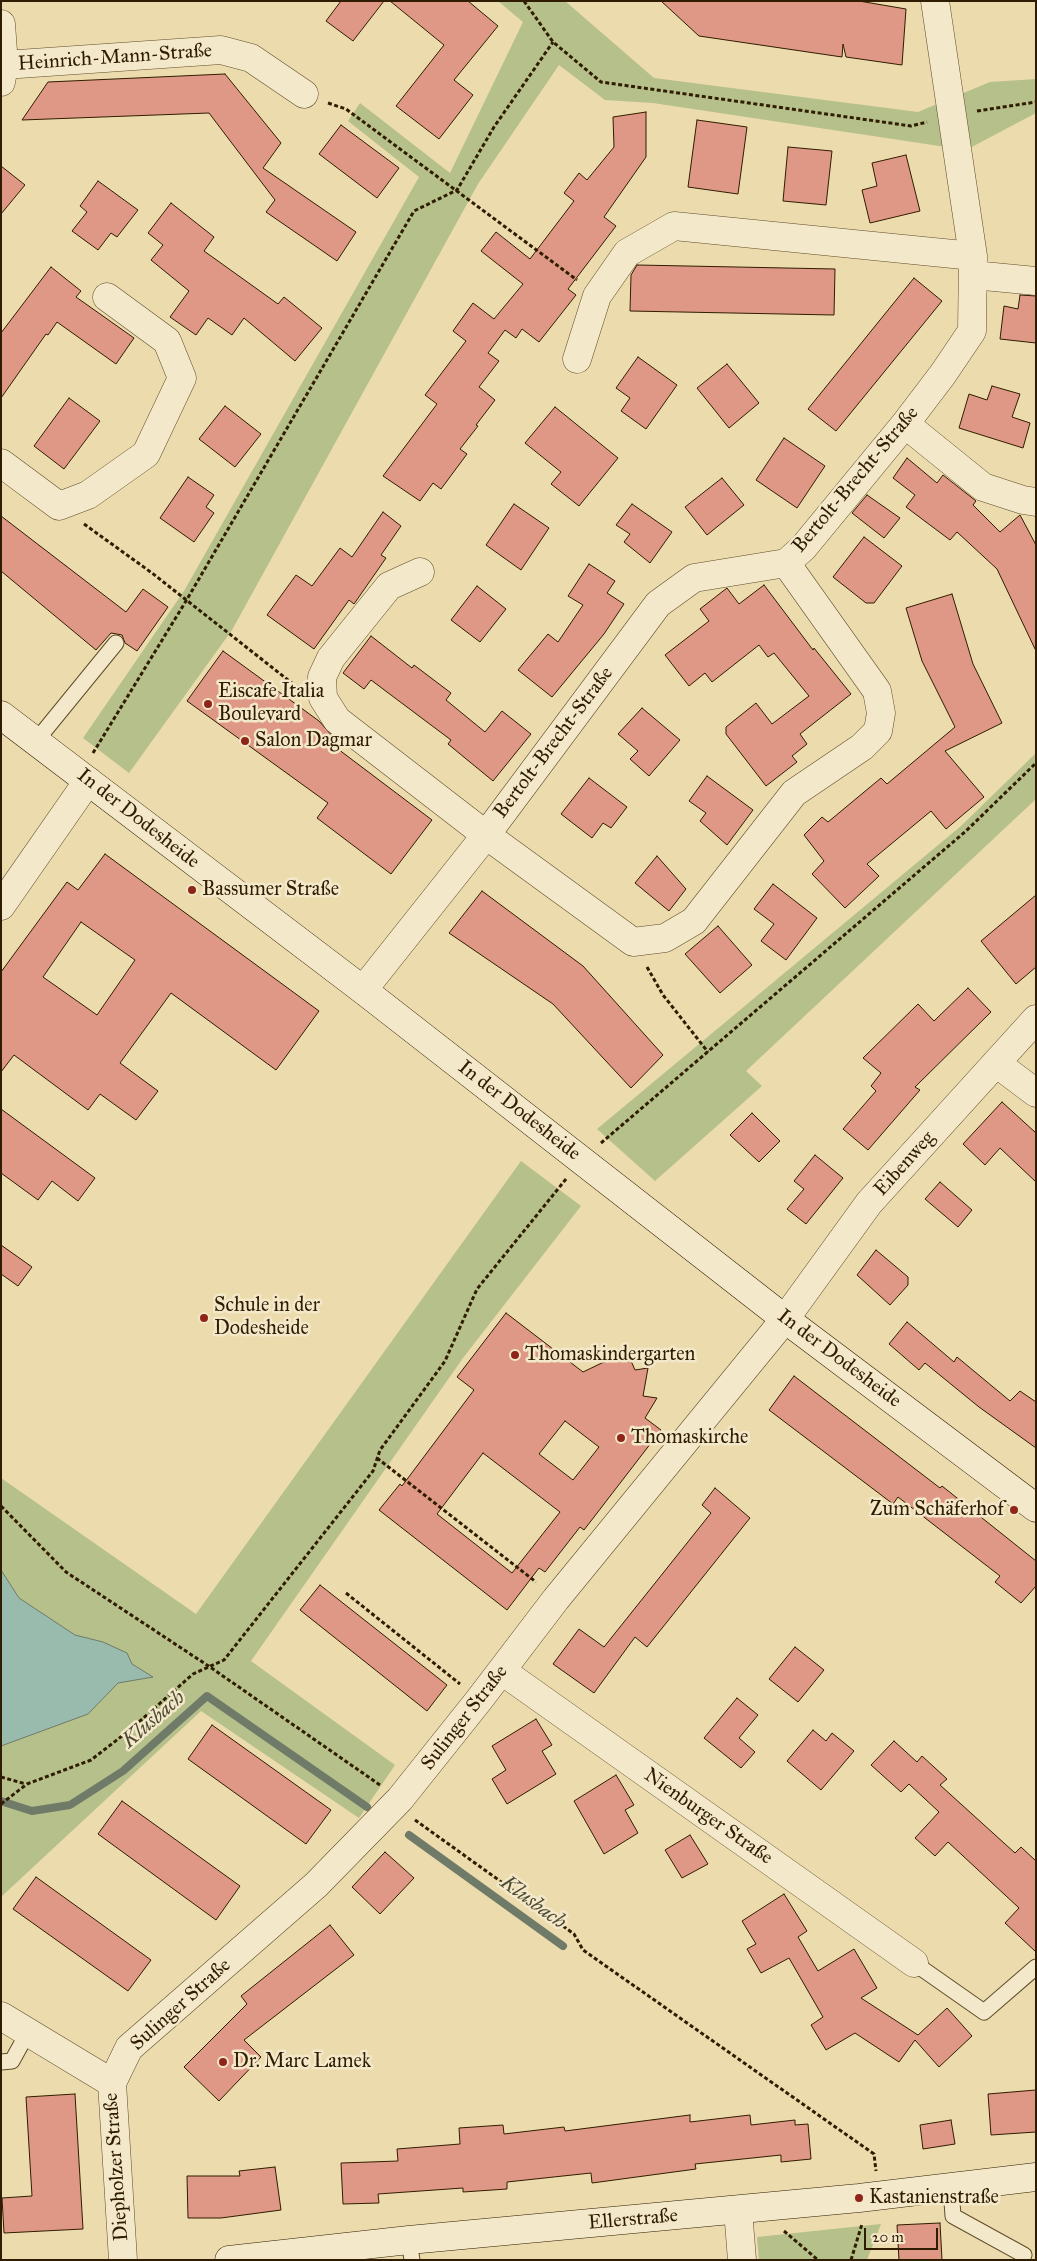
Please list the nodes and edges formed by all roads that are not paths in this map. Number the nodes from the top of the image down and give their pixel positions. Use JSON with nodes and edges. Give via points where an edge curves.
{"nodes":[{"id":1,"x":935,"y":1,"type":"edge"},
{"id":2,"x":1,"y":24,"type":"edge"},
{"id":3,"x":2,"y":74,"type":"edge"},
{"id":4,"x":304,"y":94,"type":"road end"},
{"id":5,"x":973,"y":265,"type":"junction"},
{"id":6,"x":1036,"y":280,"type":"edge"},
{"id":7,"x":107,"y":297,"type":"dead end"},
{"id":8,"x":577,"y":359,"type":"dead end"},
{"id":9,"x":906,"y":424,"type":"junction"},
{"id":10,"x":1,"y":463,"type":"edge"},
{"id":11,"x":1036,"y":502,"type":"edge"},
{"id":12,"x":786,"y":563,"type":"junction"},
{"id":13,"x":420,"y":572,"type":"dead end"},
{"id":14,"x":116,"y":643,"type":"dead end"},
{"id":15,"x":1,"y":714,"type":"edge"},
{"id":16,"x":36,"y":741,"type":"junction"},
{"id":17,"x":88,"y":781,"type":"junction"},
{"id":18,"x":486,"y":835,"type":"junction"},
{"id":19,"x":1,"y":906,"type":"edge"},
{"id":20,"x":363,"y":990,"type":"junction"},
{"id":21,"x":1036,"y":1019,"type":"edge"},
{"id":22,"x":996,"y":1064,"type":"junction"},
{"id":23,"x":1036,"y":1093,"type":"edge"},
{"id":24,"x":785,"y":1319,"type":"junction"},
{"id":25,"x":1036,"y":1508,"type":"edge"},
{"id":26,"x":502,"y":1671,"type":"junction"},
{"id":27,"x":914,"y":1963,"type":"joint"},
{"id":28,"x":1036,"y":1967,"type":"edge"},
{"id":29,"x":1,"y":2016,"type":"edge"},
{"id":30,"x":28,"y":2032,"type":"junction"},
{"id":31,"x":1,"y":2062,"type":"edge"},
{"id":32,"x":112,"y":2083,"type":"junction"},
{"id":33,"x":1036,"y":2177,"type":"edge"},
{"id":34,"x":950,"y":2188,"type":"junction"},
{"id":35,"x":738,"y":2210,"type":"junction"},
{"id":36,"x":411,"y":2250,"type":"edge"},
{"id":37,"x":1024,"y":2255,"type":"dead end"},
{"id":38,"x":123,"y":2260,"type":"edge"},
{"id":39,"x":230,"y":2260,"type":"edge"},
{"id":40,"x":742,"y":2260,"type":"edge"}],
"edges":[{"from":1,"to":5,"type":"street","name":"Bertolt-Brecht-Straße"},
{"from":2,"to":3,"type":"street","name":"Heinrich-Mann-Straße"},
{"from":3,"to":4,"type":"street","name":"Heinrich-Mann-Straße","via":[[221,50],[251,58]]},
{"from":5,"to":6,"type":"street"},
{"from":5,"to":8,"type":"street","via":[[674,226],[627,253],[597,296]]},
{"from":5,"to":9,"type":"street","name":"Bertolt-Brecht-Straße","via":[[972,331]]},
{"from":7,"to":10,"type":"street","via":[[167,341],[182,378],[146,454],[88,495],[59,506]]},
{"from":9,"to":11,"type":"street","via":[[983,487]]},
{"from":9,"to":12,"type":"street","name":"Bertolt-Brecht-Straße","via":[[803,548]]},
{"from":12,"to":18,"type":"street","name":"Bertolt-Brecht-Straße","via":[[694,578],[658,604]]},
{"from":12,"to":18,"type":"street","via":[[877,691],[881,713],[878,731],[862,747],[794,793],[694,920],[665,938],[633,942]]},
{"from":13,"to":18,"type":"street","name":"Bertolt-Brecht-Straße","via":[[389,586],[331,658],[322,677],[324,698],[337,720]]},
{"from":14,"to":16,"type":"lane"},
{"from":15,"to":16,"type":"street","name":"In der Dodesheide"},
{"from":16,"to":17,"type":"street","name":"In der Dodesheide"},
{"from":17,"to":19,"type":"street"},
{"from":17,"to":20,"type":"street","name":"In der Dodesheide"},
{"from":18,"to":20,"type":"street","name":"Bertolt-Brecht-Straße"},
{"from":20,"to":24,"type":"street","name":"In der Dodesheide"},
{"from":21,"to":22,"type":"street","name":"Eibenweg"},
{"from":22,"to":23,"type":"street"},
{"from":22,"to":24,"type":"street","name":"Eibenweg","via":[[869,1203]]},
{"from":24,"to":25,"type":"street","name":"In der Dodesheide"},
{"from":24,"to":26,"type":"street","name":"Sulinger Straße","via":[[556,1599]]},
{"from":26,"to":27,"type":"street","name":"Nienburger Straße"},
{"from":26,"to":32,"type":"street","name":"Sulinger Straße","via":[[400,1799],[316,1886],[130,2048]]},
{"from":27,"to":28,"type":"lane","via":[[984,2012]]},
{"from":29,"to":30,"type":"street","name":"Diepholzer Straße"},
{"from":30,"to":31,"type":"lane","via":[[12,2061]]},
{"from":30,"to":32,"type":"street","name":"Diepholzer Straße"},
{"from":32,"to":38,"type":"street","name":"Diepholzer Straße"},
{"from":33,"to":34,"type":"street","name":"Ellerstraße"},
{"from":34,"to":35,"type":"street","name":"Ellerstraße"},
{"from":34,"to":37,"type":"lane","via":[[953,2216]]},
{"from":35,"to":36,"type":"street","name":"Ellerstraße"},
{"from":35,"to":40,"type":"street"},
{"from":36,"to":39,"type":"street","name":"Ellerstraße"}]}
